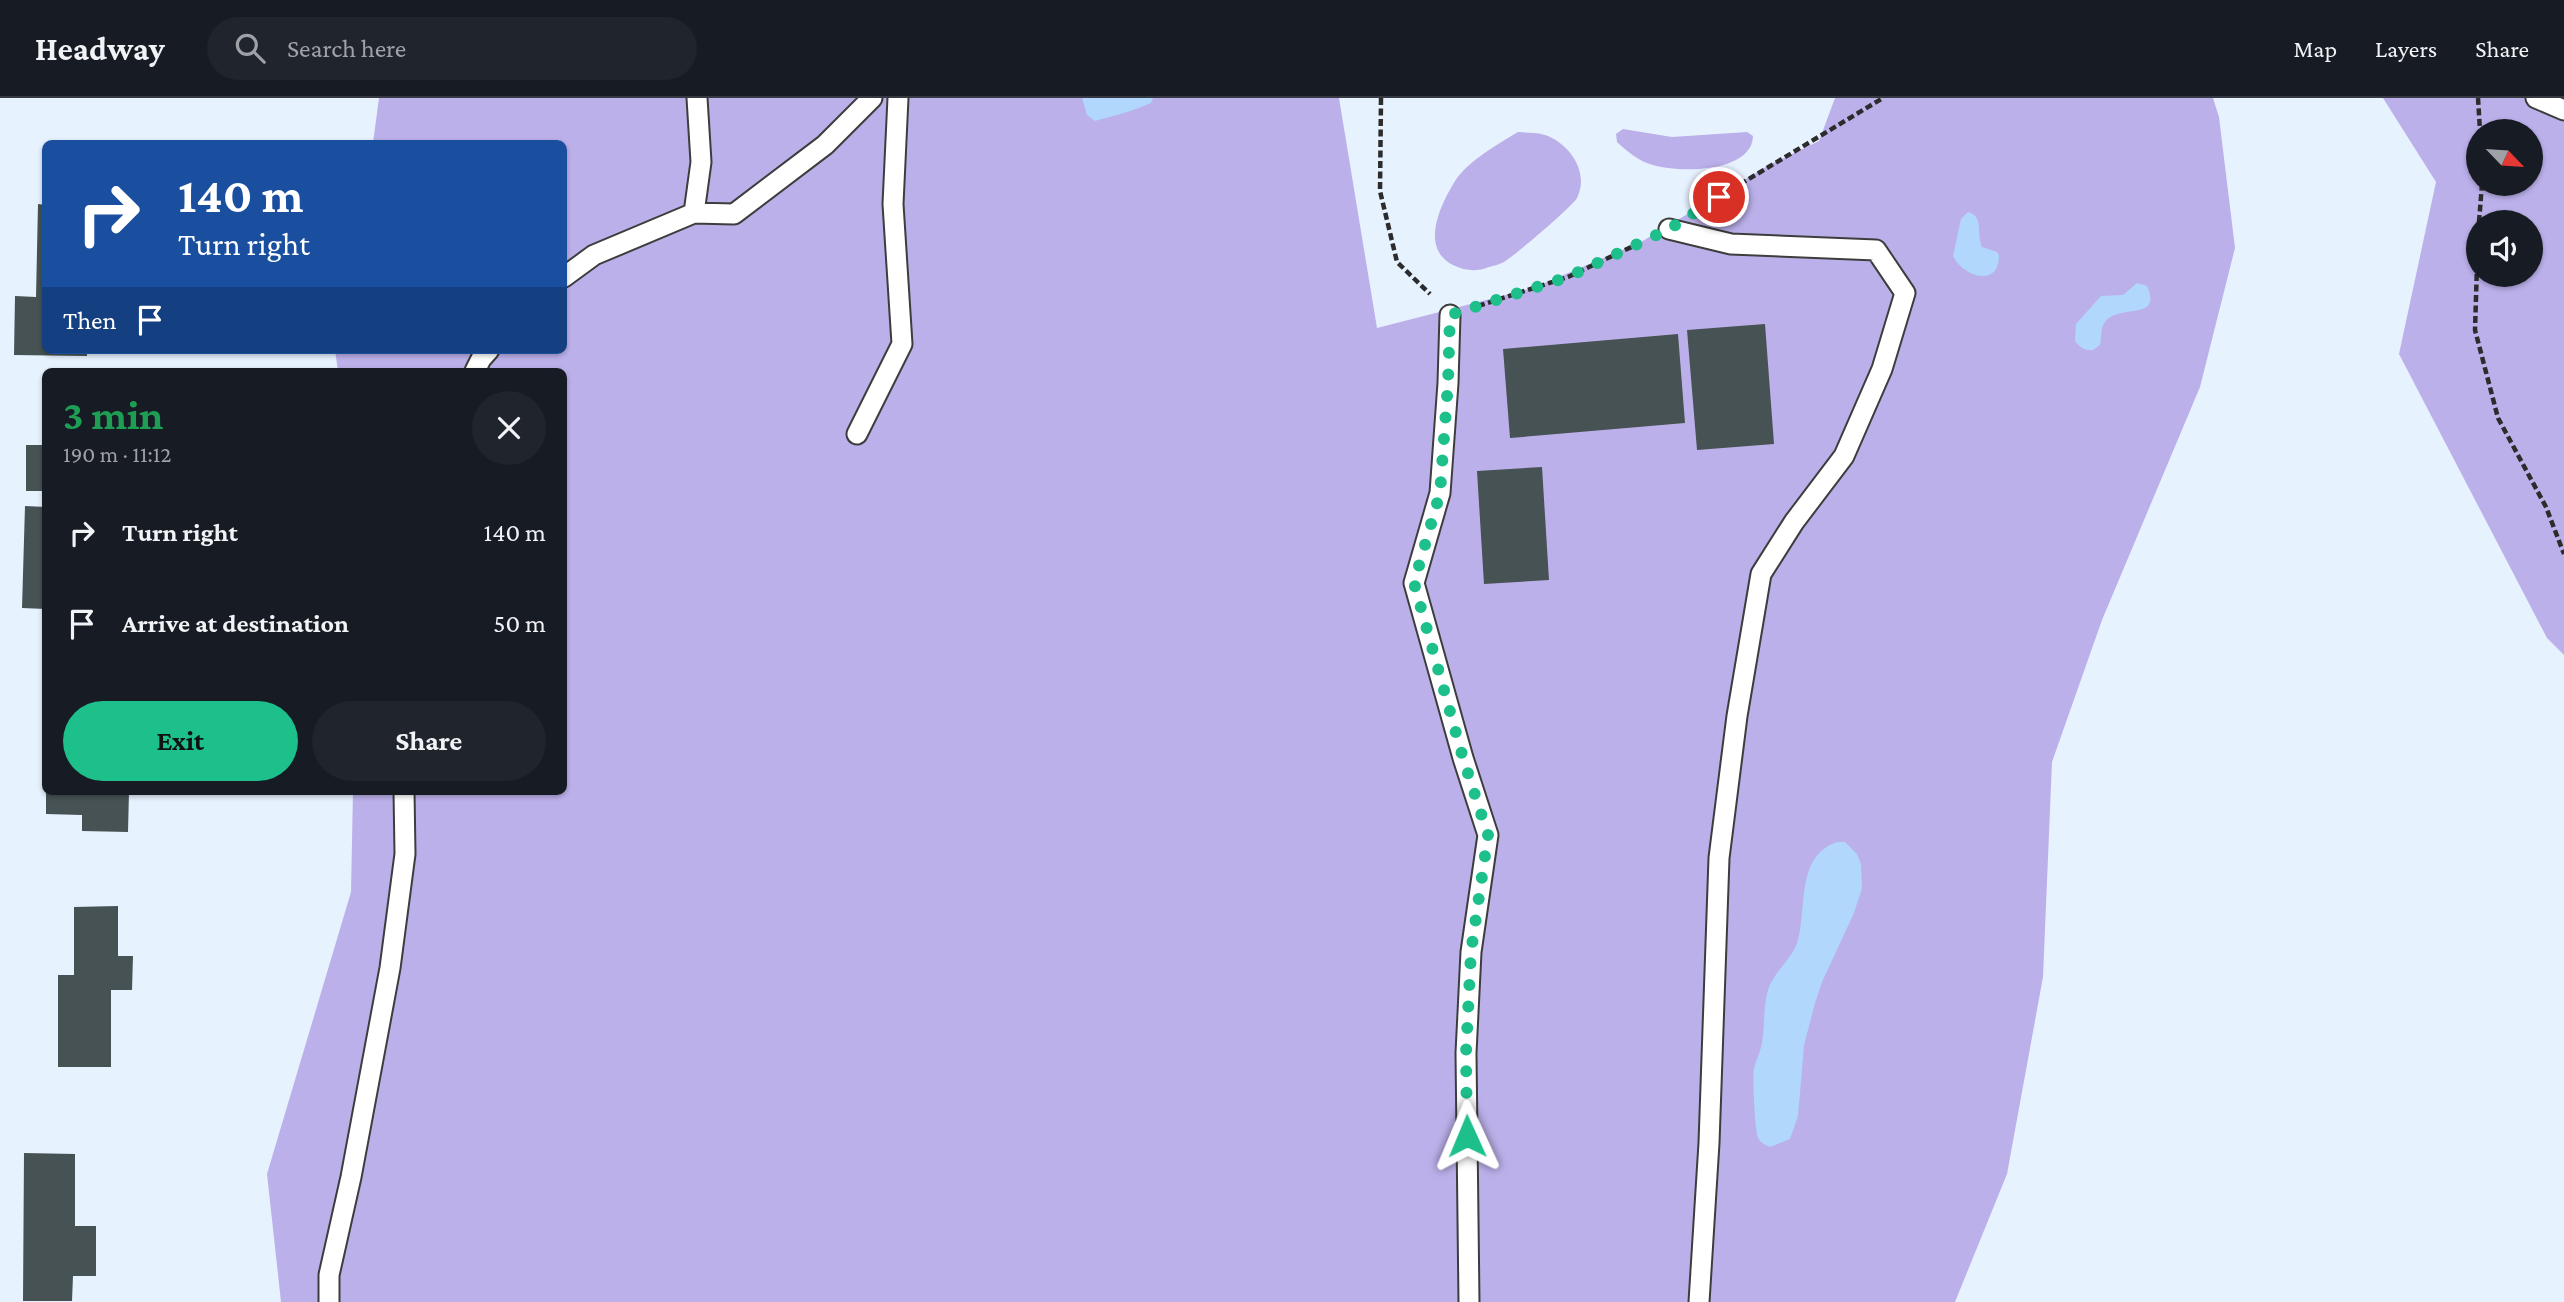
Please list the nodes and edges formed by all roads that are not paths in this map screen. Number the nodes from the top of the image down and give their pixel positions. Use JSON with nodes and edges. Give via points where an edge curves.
{"nodes":[{"id":1,"x":698,"y":98,"type":"edge"},
{"id":2,"x":872,"y":98,"type":"edge"},
{"id":3,"x":898,"y":98,"type":"edge"},
{"id":4,"x":2536,"y":98,"type":"edge"},
{"id":5,"x":2564,"y":110,"type":"edge"},
{"id":6,"x":694,"y":213,"type":"junction"},
{"id":7,"x":1669,"y":229,"type":"road end"},
{"id":8,"x":567,"y":275,"type":"edge"},
{"id":9,"x":1450,"y":315,"type":"road end"},
{"id":10,"x":857,"y":433,"type":"dead end"},
{"id":11,"x":404,"y":795,"type":"edge"},
{"id":12,"x":329,"y":1302,"type":"edge"},
{"id":13,"x":1469,"y":1302,"type":"edge"},
{"id":14,"x":1699,"y":1302,"type":"edge"}],
"edges":[{"from":1,"to":6,"type":"lane","via":[[701,162]]},
{"from":2,"to":6,"type":"lane","via":[[825,145],[734,214]]},
{"from":3,"to":10,"type":"lane","via":[[893,204],[902,345]]},
{"from":4,"to":5,"type":"lane"},
{"from":6,"to":8,"type":"lane","via":[[594,255]]},
{"from":7,"to":14,"type":"lane","via":[[1731,244],[1876,250],[1905,293],[1882,369],[1844,456],[1761,573],[1719,858]]},
{"from":9,"to":13,"type":"lane","via":[[1440,493],[1414,583],[1488,835],[1471,952],[1466,1053]]},
{"from":11,"to":12,"type":"lane","via":[[405,854],[390,968],[329,1275]]}]}
